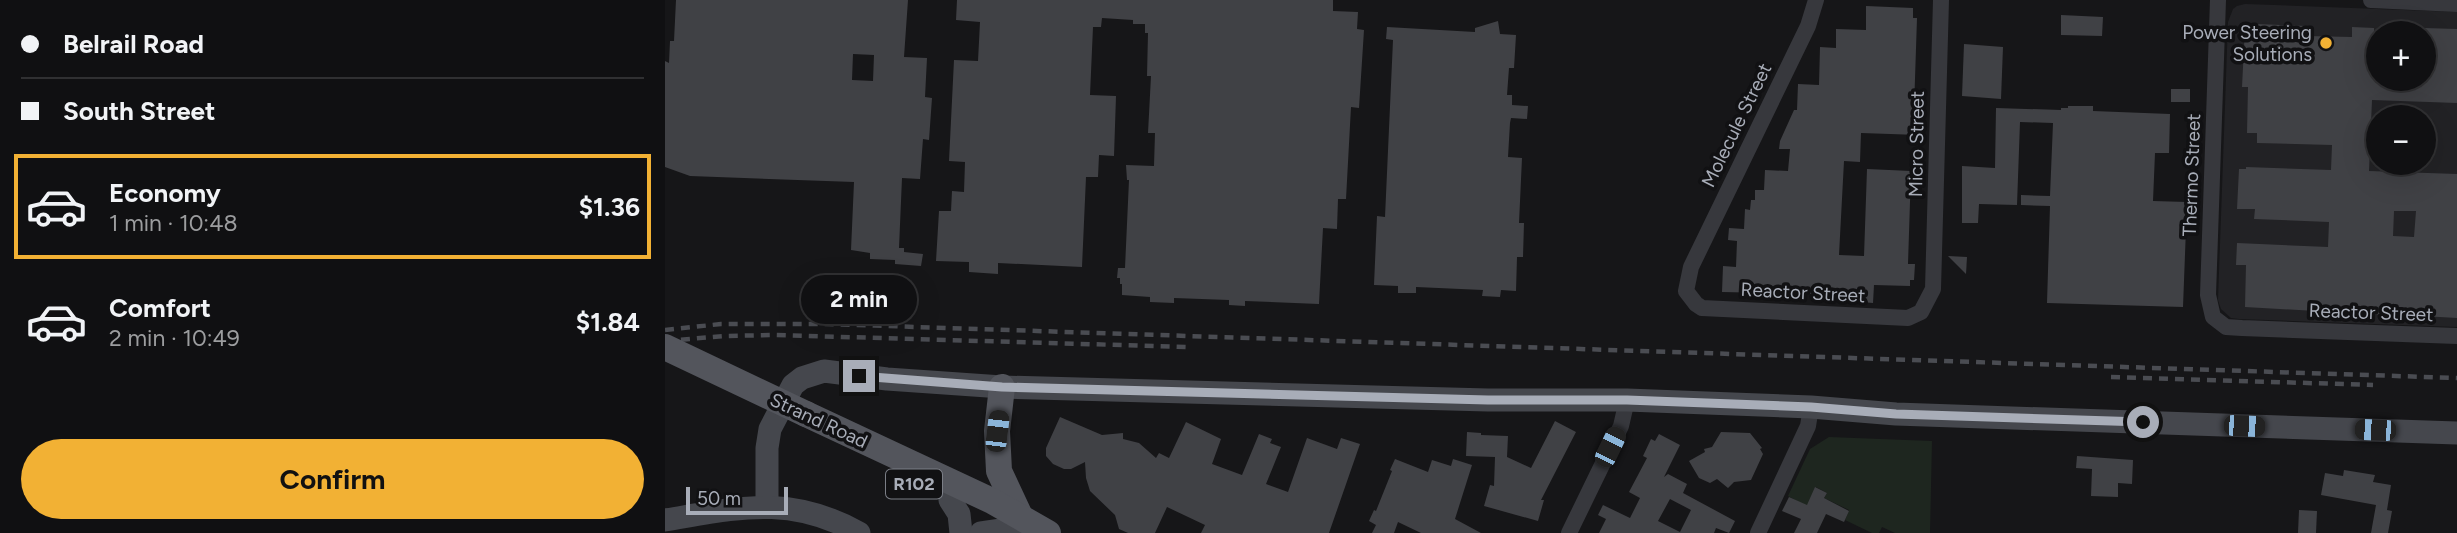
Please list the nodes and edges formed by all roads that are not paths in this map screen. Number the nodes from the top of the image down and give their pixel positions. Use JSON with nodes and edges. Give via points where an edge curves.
{"nodes":[{"id":1,"x":1817,"y":0,"type":"edge"},
{"id":2,"x":1941,"y":0,"type":"edge"},
{"id":3,"x":2218,"y":0,"type":"edge"},
{"id":4,"x":2371,"y":0,"type":"edge"},
{"id":5,"x":2457,"y":4,"type":"edge"},
{"id":6,"x":1691,"y":267,"type":"joint"},
{"id":7,"x":1933,"y":289,"type":"joint"},
{"id":8,"x":2242,"y":328,"type":"joint"},
{"id":9,"x":2457,"y":336,"type":"edge"},
{"id":10,"x":665,"y":347,"type":"edge"},
{"id":11,"x":665,"y":367,"type":"edge"},
{"id":12,"x":1002,"y":387,"type":"junction"},
{"id":13,"x":1627,"y":400,"type":"junction"},
{"id":14,"x":1811,"y":407,"type":"junction"},
{"id":15,"x":802,"y":423,"type":"junction"},
{"id":16,"x":997,"y":431,"type":"junction"},
{"id":17,"x":2457,"y":433,"type":"edge"},
{"id":18,"x":948,"y":490,"type":"junction"},
{"id":19,"x":767,"y":506,"type":"junction"},
{"id":20,"x":665,"y":520,"type":"edge"},
{"id":21,"x":1022,"y":526,"type":"edge"},
{"id":22,"x":859,"y":533,"type":"edge"},
{"id":23,"x":961,"y":533,"type":"edge"},
{"id":24,"x":982,"y":533,"type":"edge"},
{"id":25,"x":1048,"y":533,"type":"edge"},
{"id":26,"x":1569,"y":533,"type":"edge"},
{"id":27,"x":1758,"y":533,"type":"edge"}],
"edges":[{"from":1,"to":6,"type":"street","name":"Molecule Street"},
{"from":2,"to":7,"type":"street","name":"Micro Street"},
{"from":3,"to":8,"type":"street","name":"Thermo Street","via":[[2208,295],[2213,317],[2226,327]]},
{"from":4,"to":5,"type":"street"},
{"from":6,"to":7,"type":"street","name":"Reactor Street","via":[[1686,285],[1689,296],[1696,304],[1712,309],[1908,318],[1921,312]]},
{"from":8,"to":9,"type":"street","name":"Reactor Street"},
{"from":10,"to":15,"type":"main road","name":"Strand Road","number":"R102","bridge":true},
{"from":11,"to":15,"type":"main road","name":"Strand Road","number":"R102"},
{"from":12,"to":13,"type":"street"},
{"from":12,"to":16,"type":"main road"},
{"from":12,"to":19,"type":"street","via":[[824,371],[802,378],[788,393],[770,429]]},
{"from":13,"to":14,"type":"street"},
{"from":13,"to":26,"type":"street","via":[[1621,426]]},
{"from":14,"to":17,"type":"street","via":[[1896,414]]},
{"from":14,"to":27,"type":"street","via":[[1808,426]]},
{"from":15,"to":18,"type":"main road","name":"Strand Road","number":"R102"},
{"from":16,"to":18,"type":"main road","via":[[983,467]]},
{"from":16,"to":21,"type":"main road","via":[[999,471]]},
{"from":18,"to":21,"type":"main road","name":"Strand Road","number":"R102"},
{"from":18,"to":23,"type":"street","via":[[959,514]]},
{"from":19,"to":20,"type":"street"},
{"from":19,"to":22,"type":"street","via":[[821,516]]},
{"from":21,"to":24,"type":"street"},
{"from":21,"to":25,"type":"main road","name":"Strand Road","number":"R102"}]}
